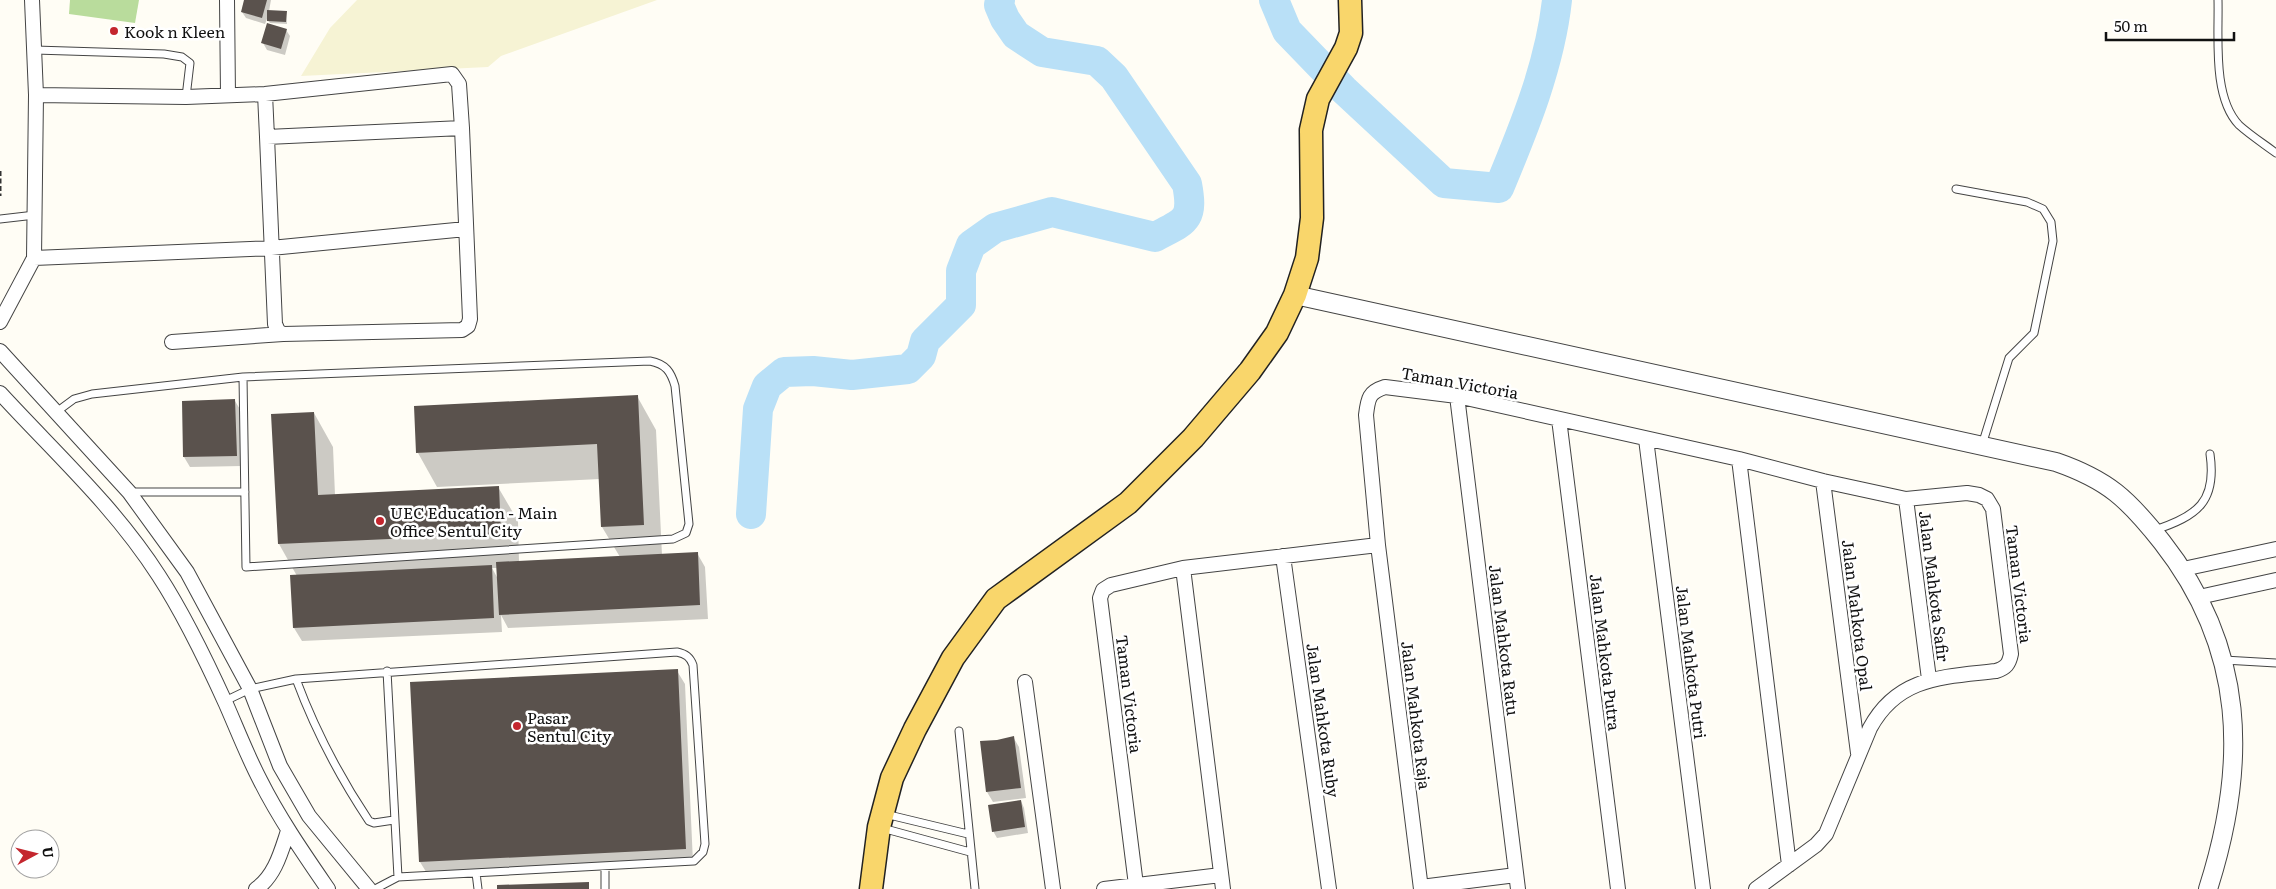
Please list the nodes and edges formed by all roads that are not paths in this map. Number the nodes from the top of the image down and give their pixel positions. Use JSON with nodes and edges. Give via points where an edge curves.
{"nodes":[{"id":1,"x":32,"y":0,"type":"edge"},
{"id":2,"x":227,"y":0,"type":"edge"},
{"id":3,"x":1350,"y":0,"type":"edge"},
{"id":4,"x":2218,"y":0,"type":"edge"},
{"id":5,"x":35,"y":50,"type":"junction"},
{"id":6,"x":265,"y":94,"type":"junction"},
{"id":7,"x":36,"y":95,"type":"junction"},
{"id":8,"x":228,"y":96,"type":"junction"},
{"id":9,"x":186,"y":97,"type":"junction"},
{"id":10,"x":462,"y":128,"type":"junction"},
{"id":11,"x":268,"y":138,"type":"junction"},
{"id":12,"x":2276,"y":154,"type":"edge"},
{"id":13,"x":1956,"y":189,"type":"dead end"},
{"id":14,"x":35,"y":216,"type":"junction"},
{"id":15,"x":0,"y":220,"type":"edge"},
{"id":16,"x":466,"y":229,"type":"junction"},
{"id":17,"x":271,"y":248,"type":"junction"},
{"id":18,"x":34,"y":258,"type":"junction"},
{"id":19,"x":1295,"y":295,"type":"junction"},
{"id":20,"x":0,"y":322,"type":"edge"},
{"id":21,"x":283,"y":334,"type":"junction"},
{"id":22,"x":172,"y":342,"type":"dead end"},
{"id":23,"x":0,"y":351,"type":"edge"},
{"id":24,"x":243,"y":377,"type":"junction"},
{"id":25,"x":0,"y":393,"type":"edge"},
{"id":26,"x":1457,"y":396,"type":"junction"},
{"id":27,"x":55,"y":413,"type":"junction"},
{"id":28,"x":1559,"y":419,"type":"junction"},
{"id":29,"x":1646,"y":439,"type":"junction"},
{"id":30,"x":1982,"y":445,"type":"junction"},
{"id":31,"x":2210,"y":454,"type":"dead end"},
{"id":32,"x":1739,"y":459,"type":"junction"},
{"id":33,"x":1823,"y":481,"type":"junction"},
{"id":34,"x":129,"y":492,"type":"junction"},
{"id":35,"x":245,"y":492,"type":"junction"},
{"id":36,"x":1906,"y":498,"type":"junction"},
{"id":37,"x":2153,"y":530,"type":"junction"},
{"id":38,"x":1378,"y":545,"type":"junction"},
{"id":39,"x":2276,"y":549,"type":"edge"},
{"id":40,"x":1283,"y":556,"type":"junction"},
{"id":41,"x":1183,"y":568,"type":"junction"},
{"id":42,"x":2183,"y":569,"type":"junction"},
{"id":43,"x":2276,"y":580,"type":"edge"},
{"id":44,"x":2199,"y":597,"type":"junction"},
{"id":45,"x":2223,"y":660,"type":"junction"},
{"id":46,"x":2276,"y":663,"type":"edge"},
{"id":47,"x":387,"y":671,"type":"junction"},
{"id":48,"x":296,"y":679,"type":"junction"},
{"id":49,"x":1929,"y":679,"type":"junction"},
{"id":50,"x":1025,"y":682,"type":"dead end"},
{"id":51,"x":250,"y":689,"type":"junction"},
{"id":52,"x":225,"y":701,"type":"junction"},
{"id":53,"x":959,"y":731,"type":"dead end"},
{"id":54,"x":1858,"y":754,"type":"junction"},
{"id":55,"x":394,"y":820,"type":"junction"},
{"id":56,"x":881,"y":820,"type":"junction"},
{"id":57,"x":288,"y":831,"type":"junction"},
{"id":58,"x":968,"y":834,"type":"junction"},
{"id":59,"x":970,"y":852,"type":"junction"},
{"id":60,"x":1789,"y":865,"type":"junction"},
{"id":61,"x":605,"y":866,"type":"junction"},
{"id":62,"x":476,"y":873,"type":"junction"},
{"id":63,"x":1516,"y":875,"type":"junction"},
{"id":64,"x":398,"y":877,"type":"junction"},
{"id":65,"x":1222,"y":882,"type":"edge"},
{"id":66,"x":1136,"y":885,"type":"junction"},
{"id":67,"x":1421,"y":888,"type":"edge"},
{"id":68,"x":256,"y":889,"type":"edge"},
{"id":69,"x":328,"y":889,"type":"edge"},
{"id":70,"x":369,"y":889,"type":"edge"},
{"id":71,"x":375,"y":889,"type":"edge"},
{"id":72,"x":478,"y":889,"type":"edge"},
{"id":73,"x":606,"y":889,"type":"edge"},
{"id":74,"x":872,"y":889,"type":"edge"},
{"id":75,"x":975,"y":889,"type":"edge"},
{"id":76,"x":1053,"y":889,"type":"edge"},
{"id":77,"x":1104,"y":889,"type":"edge"},
{"id":78,"x":1329,"y":889,"type":"edge"},
{"id":79,"x":1518,"y":889,"type":"edge"},
{"id":80,"x":1618,"y":889,"type":"edge"},
{"id":81,"x":1703,"y":889,"type":"edge"},
{"id":82,"x":1756,"y":889,"type":"edge"},
{"id":83,"x":2208,"y":889,"type":"edge"}],
"edges":[{"from":1,"to":5,"type":"street"},
{"from":2,"to":8,"type":"street"},
{"from":3,"to":19,"type":"main road","via":[[1351,33],[1318,99],[1311,130],[1312,218],[1307,258]]},
{"from":4,"to":12,"type":"lane","via":[[2221,81],[2228,105],[2239,124]]},
{"from":5,"to":7,"type":"street"},
{"from":5,"to":9,"type":"lane","via":[[182,57],[190,63]]},
{"from":6,"to":8,"type":"street"},
{"from":6,"to":10,"type":"street","via":[[452,74],[459,84]]},
{"from":6,"to":11,"type":"street"},
{"from":7,"to":9,"type":"street"},
{"from":7,"to":14,"type":"street"},
{"from":8,"to":9,"type":"street"},
{"from":10,"to":11,"type":"street"},
{"from":10,"to":16,"type":"street"},
{"from":11,"to":17,"type":"street"},
{"from":13,"to":30,"type":"lane","via":[[2027,202],[2043,209],[2051,222],[2053,241],[2034,333],[2010,358]]},
{"from":14,"to":15,"type":"lane"},
{"from":14,"to":18,"type":"street"},
{"from":16,"to":17,"type":"street"},
{"from":16,"to":21,"type":"street","via":[[470,318],[468,326],[462,330]]},
{"from":17,"to":18,"type":"street"},
{"from":17,"to":21,"type":"street","via":[[275,324]]},
{"from":18,"to":20,"type":"street"},
{"from":19,"to":30,"type":"street"},
{"from":19,"to":56,"type":"main road","via":[[1277,332],[1250,371],[1193,438],[1128,503],[996,599],[954,658],[915,729],[892,778]]},
{"from":21,"to":22,"type":"street"},
{"from":23,"to":27,"type":"street"},
{"from":24,"to":27,"type":"lane","via":[[92,394],[74,399]]},
{"from":24,"to":35,"type":"lane"},
{"from":24,"to":35,"type":"lane","via":[[659,363],[666,367],[675,386],[689,524],[686,533],[673,539],[246,567]]},
{"from":25,"to":52,"type":"street","via":[[97,493],[127,529],[179,609]]},
{"from":26,"to":28,"type":"street","name":"Taman Victoria"},
{"from":26,"to":38,"type":"street","name":"Taman Victoria","via":[[1386,387],[1374,390],[1368,400],[1366,415]]},
{"from":26,"to":63,"type":"street","name":"Jalan Mahkota Ratu"},
{"from":27,"to":34,"type":"street"},
{"from":28,"to":29,"type":"street","name":"Taman Victoria"},
{"from":28,"to":80,"type":"street","name":"Jalan Mahkota Putra"},
{"from":29,"to":32,"type":"street","name":"Taman Victoria"},
{"from":29,"to":81,"type":"street","name":"Jalan Mahkota Putri"},
{"from":30,"to":37,"type":"street","via":[[2082,471],[2128,502]]},
{"from":31,"to":37,"type":"lane","via":[[2213,475],[2208,493],[2195,511],[2181,521]]},
{"from":32,"to":33,"type":"street","name":"Taman Victoria"},
{"from":32,"to":60,"type":"street"},
{"from":33,"to":36,"type":"street","name":"Taman Victoria"},
{"from":33,"to":54,"type":"street","name":"Jalan Mahkota Opal"},
{"from":34,"to":35,"type":"lane"},
{"from":34,"to":51,"type":"street","via":[[187,572]]},
{"from":36,"to":49,"type":"street","name":"Jalan Mahkota Safir"},
{"from":36,"to":49,"type":"street","name":"Taman Victoria","via":[[1979,495],[1987,499],[1994,518],[2011,654],[2009,662],[1996,671]]},
{"from":37,"to":42,"type":"street"},
{"from":38,"to":40,"type":"street","name":"Taman Victoria"},
{"from":38,"to":67,"type":"street","name":"Jalan Mahkota Raja"},
{"from":39,"to":42,"type":"street"},
{"from":40,"to":41,"type":"street","name":"Taman Victoria"},
{"from":40,"to":78,"type":"street","name":"Jalan Mahkota Ruby"},
{"from":41,"to":65,"type":"street"},
{"from":41,"to":66,"type":"street","name":"Taman Victoria","via":[[1111,585],[1103,590],[1100,598]]},
{"from":42,"to":44,"type":"street"},
{"from":43,"to":44,"type":"street"},
{"from":44,"to":45,"type":"street"},
{"from":45,"to":46,"type":"lane"},
{"from":45,"to":83,"type":"street","via":[[2234,725],[2233,780]]},
{"from":47,"to":48,"type":"lane"},
{"from":47,"to":55,"type":"lane"},
{"from":47,"to":61,"type":"lane","via":[[685,654],[693,665],[703,852],[694,861]]},
{"from":48,"to":51,"type":"lane"},
{"from":48,"to":55,"type":"lane","via":[[341,778],[368,819],[374,823]]},
{"from":49,"to":54,"type":"street","name":"Taman Victoria","via":[[1904,690],[1879,712]]},
{"from":50,"to":76,"type":"street"},
{"from":51,"to":52,"type":"lane"},
{"from":51,"to":70,"type":"street","via":[[280,766],[309,816]]},
{"from":52,"to":57,"type":"street","via":[[259,779]]},
{"from":53,"to":58,"type":"lane"},
{"from":54,"to":60,"type":"street","name":"Taman Victoria","via":[[1826,834]]},
{"from":55,"to":64,"type":"lane"},
{"from":56,"to":58,"type":"lane"},
{"from":56,"to":59,"type":"lane"},
{"from":56,"to":74,"type":"main road"},
{"from":57,"to":68,"type":"street","via":[[279,860],[265,883]]},
{"from":57,"to":69,"type":"street"},
{"from":58,"to":59,"type":"lane"},
{"from":59,"to":75,"type":"lane"},
{"from":60,"to":82,"type":"street","name":"Taman Victoria"},
{"from":61,"to":62,"type":"lane"},
{"from":61,"to":73,"type":"lane"},
{"from":62,"to":64,"type":"lane"},
{"from":62,"to":72,"type":"lane"},
{"from":63,"to":67,"type":"street"},
{"from":63,"to":79,"type":"street","name":"Jalan Mahkota Ratu"},
{"from":64,"to":71,"type":"lane"},
{"from":65,"to":66,"type":"street"},
{"from":66,"to":77,"type":"street"}]}
